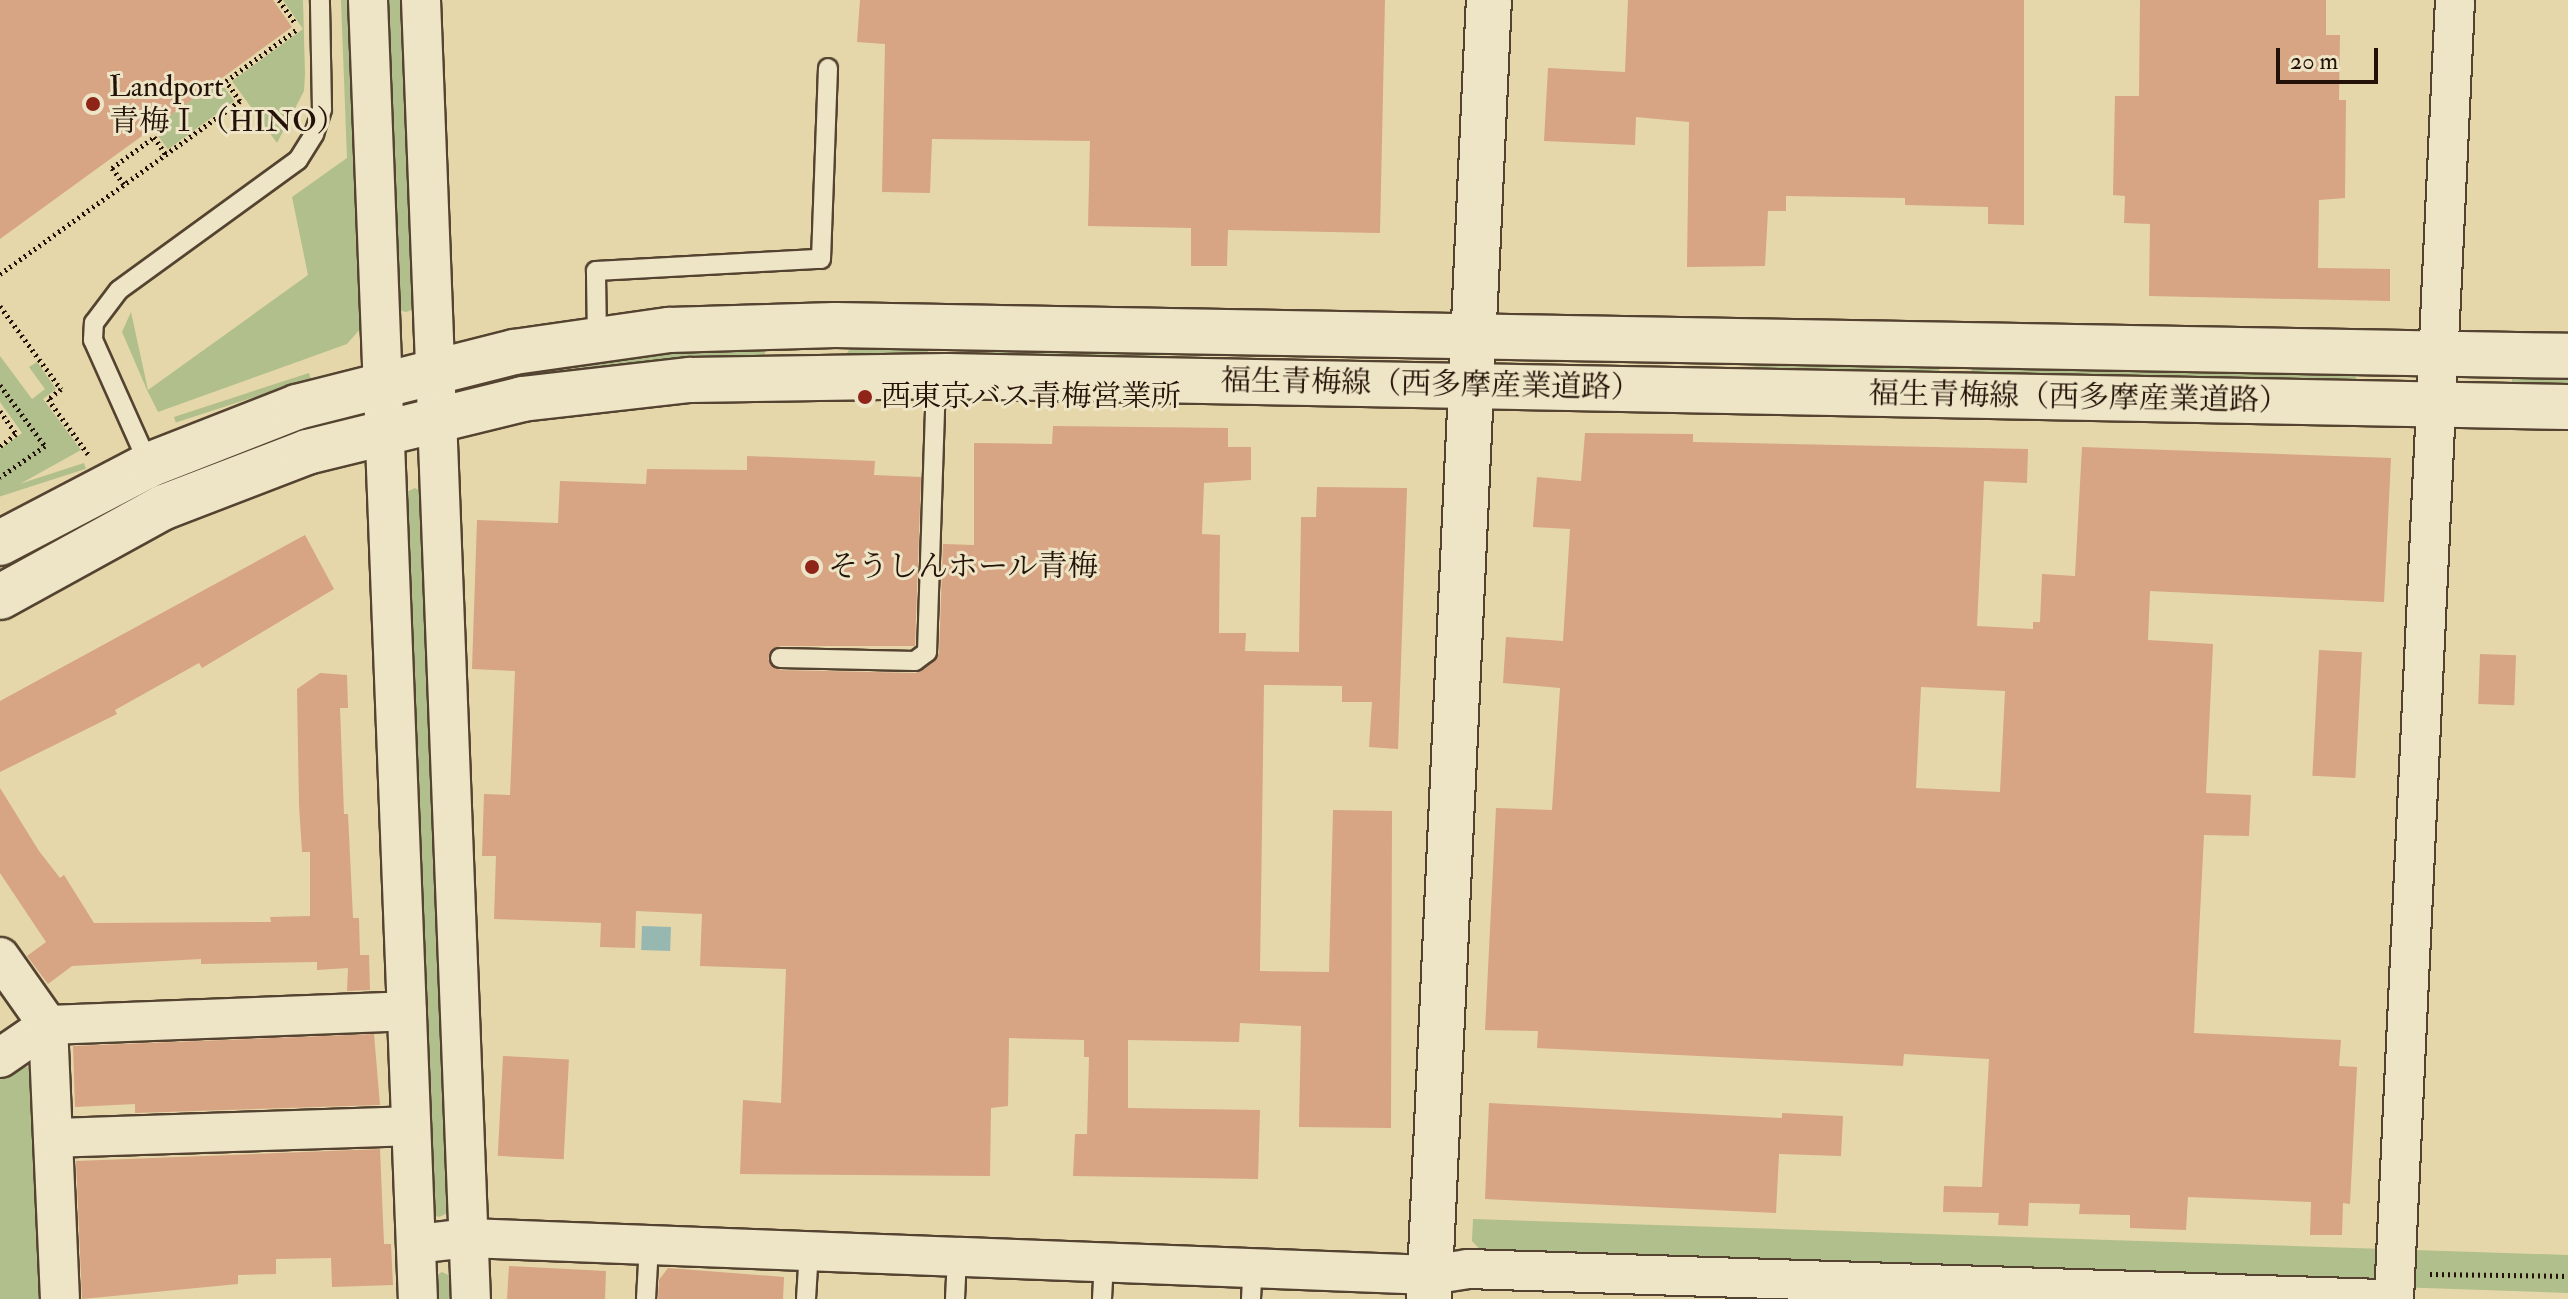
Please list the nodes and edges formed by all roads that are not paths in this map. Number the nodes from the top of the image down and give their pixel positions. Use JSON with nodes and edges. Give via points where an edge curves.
{"nodes":[{"id":1,"x":320,"y":0,"type":"edge"},
{"id":2,"x":368,"y":0,"type":"edge"},
{"id":3,"x":421,"y":0,"type":"edge"},
{"id":4,"x":1489,"y":0,"type":"edge"},
{"id":5,"x":2455,"y":0,"type":"edge"},
{"id":6,"x":828,"y":68,"type":"dead end"},
{"id":7,"x":807,"y":325,"type":"junction"},
{"id":8,"x":949,"y":327,"type":"junction"},
{"id":9,"x":1473,"y":336,"type":"junction"},
{"id":10,"x":597,"y":338,"type":"junction"},
{"id":11,"x":1955,"y":344,"type":"junction"},
{"id":12,"x":2439,"y":354,"type":"junction"},
{"id":13,"x":2568,"y":356,"type":"edge"},
{"id":14,"x":435,"y":369,"type":"junction"},
{"id":15,"x":808,"y":375,"type":"junction"},
{"id":16,"x":942,"y":376,"type":"junction"},
{"id":17,"x":383,"y":382,"type":"junction"},
{"id":18,"x":1471,"y":385,"type":"junction"},
{"id":19,"x":1953,"y":396,"type":"junction"},
{"id":20,"x":2436,"y":404,"type":"junction"},
{"id":21,"x":2568,"y":407,"type":"edge"},
{"id":22,"x":437,"y":418,"type":"junction"},
{"id":23,"x":385,"y":431,"type":"junction"},
{"id":24,"x":149,"y":465,"type":"junction"},
{"id":25,"x":0,"y":543,"type":"edge"},
{"id":26,"x":0,"y":597,"type":"edge"},
{"id":27,"x":780,"y":658,"type":"dead end"},
{"id":28,"x":0,"y":957,"type":"edge"},
{"id":29,"x":407,"y":1011,"type":"junction"},
{"id":30,"x":48,"y":1025,"type":"junction"},
{"id":31,"x":0,"y":1058,"type":"edge"},
{"id":32,"x":411,"y":1126,"type":"junction"},
{"id":33,"x":53,"y":1138,"type":"junction"},
{"id":34,"x":468,"y":1238,"type":"junction"},
{"id":35,"x":416,"y":1244,"type":"junction"},
{"id":36,"x":649,"y":1245,"type":"junction"},
{"id":37,"x":809,"y":1250,"type":"junction"},
{"id":38,"x":957,"y":1256,"type":"junction"},
{"id":39,"x":1104,"y":1261,"type":"junction"},
{"id":40,"x":1252,"y":1283,"type":"edge"},
{"id":41,"x":1430,"y":1287,"type":"edge"},
{"id":42,"x":1737,"y":1288,"type":"edge"},
{"id":43,"x":2164,"y":1296,"type":"edge"},
{"id":44,"x":60,"y":1299,"type":"edge"},
{"id":45,"x":418,"y":1299,"type":"edge"},
{"id":46,"x":471,"y":1299,"type":"edge"},
{"id":47,"x":646,"y":1299,"type":"edge"},
{"id":48,"x":806,"y":1299,"type":"edge"},
{"id":49,"x":955,"y":1299,"type":"edge"},
{"id":50,"x":1102,"y":1299,"type":"edge"},
{"id":51,"x":2380,"y":1299,"type":"edge"},
{"id":52,"x":2394,"y":1299,"type":"edge"}],
"edges":[{"from":1,"to":24,"type":"lane","via":[[322,109],[298,160],[119,290],[94,323],[93,340]]},
{"from":2,"to":17,"type":"street"},
{"from":3,"to":14,"type":"street"},
{"from":4,"to":9,"type":"main road"},
{"from":5,"to":12,"type":"street"},
{"from":6,"to":10,"type":"lane","via":[[821,259],[596,271]]},
{"from":7,"to":8,"type":"main road","name":"福生青梅線（西多摩産業道路）"},
{"from":7,"to":10,"type":"main road","name":"福生青梅線（西多摩産業道路）"},
{"from":7,"to":15,"type":"main road"},
{"from":8,"to":9,"type":"main road","name":"福生青梅線（西多摩産業道路）"},
{"from":8,"to":16,"type":"main road"},
{"from":9,"to":11,"type":"main road","name":"福生青梅線（西多摩産業道路）"},
{"from":9,"to":18,"type":"main road"},
{"from":10,"to":14,"type":"main road","name":"福生青梅線（西多摩産業道路）"},
{"from":11,"to":12,"type":"main road","name":"福生青梅線（西多摩産業道路）"},
{"from":11,"to":19,"type":"main road"},
{"from":12,"to":13,"type":"main road","name":"福生青梅線（西多摩産業道路）"},
{"from":12,"to":20,"type":"street"},
{"from":14,"to":17,"type":"main road","name":"福生青梅線（西多摩産業道路）"},
{"from":14,"to":22,"type":"street"},
{"from":15,"to":16,"type":"main road","name":"福生青梅線（西多摩産業道路）"},
{"from":15,"to":22,"type":"main road","name":"福生青梅線（西多摩産業道路）","via":[[593,388]]},
{"from":16,"to":18,"type":"main road","name":"福生青梅線（西多摩産業道路）"},
{"from":16,"to":27,"type":"lane","via":[[927,652],[915,661]]},
{"from":17,"to":23,"type":"street"},
{"from":17,"to":24,"type":"main road","name":"福生青梅線（西多摩産業道路）","via":[[284,411]]},
{"from":18,"to":19,"type":"main road","name":"福生青梅線（西多摩産業道路）"},
{"from":18,"to":41,"type":"main road"},
{"from":19,"to":20,"type":"main road","name":"福生青梅線（西多摩産業道路）"},
{"from":20,"to":21,"type":"main road","name":"福生青梅線（西多摩産業道路）"},
{"from":20,"to":52,"type":"street"},
{"from":22,"to":23,"type":"main road","name":"福生青梅線（西多摩産業道路）"},
{"from":22,"to":34,"type":"street"},
{"from":23,"to":26,"type":"main road","name":"福生青梅線（西多摩産業道路）","via":[[199,492]]},
{"from":23,"to":29,"type":"street"},
{"from":24,"to":25,"type":"main road","name":"福生青梅線（西多摩産業道路）"},
{"from":28,"to":30,"type":"street"},
{"from":29,"to":30,"type":"street"},
{"from":29,"to":32,"type":"street"},
{"from":30,"to":31,"type":"street"},
{"from":30,"to":33,"type":"street"},
{"from":32,"to":33,"type":"street"},
{"from":32,"to":35,"type":"street"},
{"from":33,"to":44,"type":"street"},
{"from":34,"to":35,"type":"street"},
{"from":34,"to":36,"type":"street"},
{"from":34,"to":46,"type":"street"},
{"from":35,"to":45,"type":"street"},
{"from":36,"to":37,"type":"street"},
{"from":36,"to":47,"type":"lane"},
{"from":37,"to":38,"type":"street"},
{"from":37,"to":48,"type":"lane"},
{"from":38,"to":39,"type":"street"},
{"from":38,"to":49,"type":"lane"},
{"from":39,"to":40,"type":"street"},
{"from":39,"to":50,"type":"lane"},
{"from":40,"to":41,"type":"street"},
{"from":41,"to":42,"type":"street","via":[[1468,1269]]},
{"from":42,"to":43,"type":"street"},
{"from":43,"to":51,"type":"street"}]}
